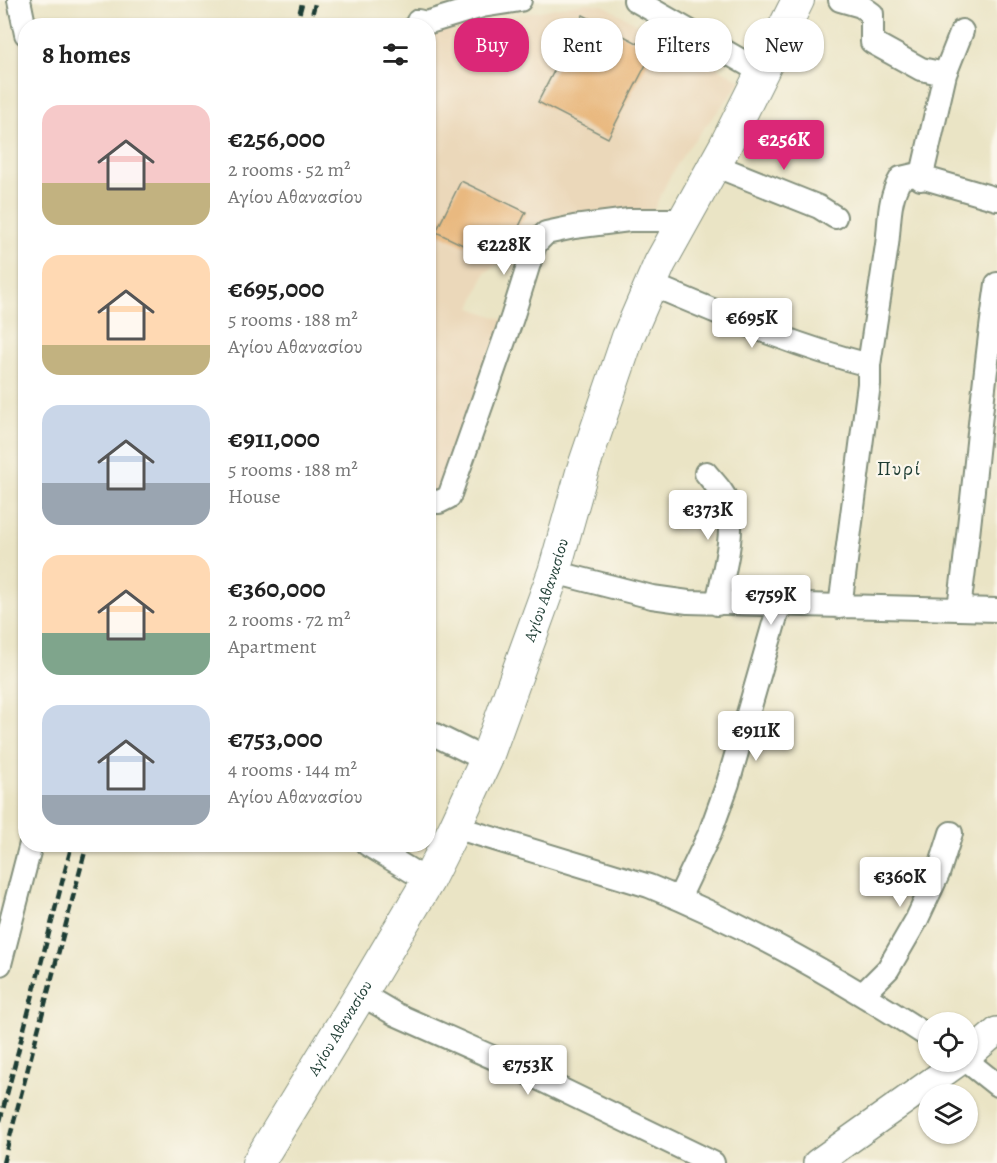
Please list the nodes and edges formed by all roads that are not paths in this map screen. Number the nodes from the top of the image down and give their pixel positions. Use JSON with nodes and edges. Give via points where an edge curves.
{"nodes":[{"id":1,"x":19,"y":0,"type":"edge"},
{"id":2,"x":520,"y":0,"type":"edge"},
{"id":3,"x":635,"y":0,"type":"edge"},
{"id":4,"x":798,"y":0,"type":"edge"},
{"id":5,"x":840,"y":0,"type":"edge"},
{"id":6,"x":23,"y":18,"type":"edge"},
{"id":7,"x":789,"y":18,"type":"edge"},
{"id":8,"x":436,"y":19,"type":"edge"},
{"id":9,"x":962,"y":31,"type":"dead end"},
{"id":10,"x":744,"y":62,"type":"edge"},
{"id":11,"x":761,"y":72,"type":"edge"},
{"id":12,"x":945,"y":75,"type":"junction"},
{"id":13,"x":714,"y":165,"type":"junction"},
{"id":14,"x":921,"y":178,"type":"junction"},
{"id":15,"x":997,"y":198,"type":"edge"},
{"id":16,"x":835,"y":217,"type":"dead end"},
{"id":17,"x":683,"y":220,"type":"junction"},
{"id":18,"x":650,"y":284,"type":"junction"},
{"id":19,"x":997,"y":284,"type":"edge"},
{"id":20,"x":870,"y":365,"type":"junction"},
{"id":21,"x":706,"y":473,"type":"dead end"},
{"id":22,"x":436,"y":502,"type":"edge"},
{"id":23,"x":554,"y":572,"type":"junction"},
{"id":24,"x":717,"y":604,"type":"junction"},
{"id":25,"x":779,"y":606,"type":"junction"},
{"id":26,"x":840,"y":607,"type":"junction"},
{"id":27,"x":959,"y":608,"type":"junction"},
{"id":28,"x":997,"y":610,"type":"edge"},
{"id":29,"x":436,"y":735,"type":"edge"},
{"id":30,"x":486,"y":760,"type":"junction"},
{"id":31,"x":455,"y":827,"type":"junction"},
{"id":32,"x":951,"y":833,"type":"dead end"},
{"id":33,"x":29,"y":852,"type":"edge"},
{"id":34,"x":380,"y":852,"type":"edge"},
{"id":35,"x":428,"y":881,"type":"junction"},
{"id":36,"x":679,"y":898,"type":"junction"},
{"id":37,"x":0,"y":964,"type":"edge"},
{"id":38,"x":361,"y":994,"type":"junction"},
{"id":39,"x":863,"y":994,"type":"junction"},
{"id":40,"x":918,"y":1030,"type":"edge"},
{"id":41,"x":997,"y":1031,"type":"edge"},
{"id":42,"x":978,"y":1047,"type":"edge"},
{"id":43,"x":978,"y":1070,"type":"edge"},
{"id":44,"x":945,"y":1072,"type":"edge"},
{"id":45,"x":997,"y":1085,"type":"edge"},
{"id":46,"x":258,"y":1163,"type":"edge"},
{"id":47,"x":713,"y":1163,"type":"edge"},
{"id":48,"x":817,"y":1163,"type":"edge"}],
"edges":[{"from":1,"to":6,"type":"street"},
{"from":2,"to":8,"type":"street"},
{"from":3,"to":10,"type":"street"},
{"from":4,"to":7,"type":"main road","name":"Αγίου Αθανασίου"},
{"from":5,"to":12,"type":"street","via":[[872,14],[872,42],[921,69]]},
{"from":9,"to":12,"type":"street"},
{"from":11,"to":13,"type":"main road","name":"Αγίου Αθανασίου"},
{"from":12,"to":14,"type":"street"},
{"from":13,"to":16,"type":"street"},
{"from":13,"to":17,"type":"main road","name":"Αγίου Αθανασίου"},
{"from":14,"to":15,"type":"street"},
{"from":14,"to":20,"type":"street","via":[[902,178],[892,199]]},
{"from":17,"to":18,"type":"main road","name":"Αγίου Αθανασίου"},
{"from":17,"to":22,"type":"street","via":[[629,220],[574,227],[546,233],[535,244],[449,497]]},
{"from":18,"to":20,"type":"street","via":[[765,332]]},
{"from":18,"to":23,"type":"main road","name":"Αγίου Αθανασίου","via":[[586,460]]},
{"from":19,"to":27,"type":"street"},
{"from":20,"to":26,"type":"street"},
{"from":21,"to":24,"type":"street","via":[[727,503],[730,524]]},
{"from":23,"to":24,"type":"street","via":[[652,597]]},
{"from":23,"to":30,"type":"main road","name":"Αγίου Αθανασίου"},
{"from":24,"to":25,"type":"street"},
{"from":25,"to":26,"type":"street"},
{"from":25,"to":36,"type":"street","via":[[728,783],[710,833]]},
{"from":26,"to":27,"type":"street"},
{"from":27,"to":28,"type":"street"},
{"from":29,"to":30,"type":"street"},
{"from":30,"to":31,"type":"main road","name":"Αγίου Αθανασίου"},
{"from":31,"to":35,"type":"main road","name":"Αγίου Αθανασίου"},
{"from":31,"to":36,"type":"street"},
{"from":32,"to":39,"type":"street","via":[[917,919],[888,969]]},
{"from":33,"to":37,"type":"street"},
{"from":34,"to":35,"type":"street"},
{"from":35,"to":38,"type":"main road","name":"Αγίου Αθανασίου"},
{"from":36,"to":39,"type":"street","via":[[754,933]]},
{"from":38,"to":46,"type":"main road","name":"Αγίου Αθανασίου"},
{"from":38,"to":47,"type":"street","via":[[395,1014]]},
{"from":39,"to":40,"type":"street"},
{"from":41,"to":42,"type":"street"},
{"from":43,"to":45,"type":"street"},
{"from":44,"to":48,"type":"street"}]}
